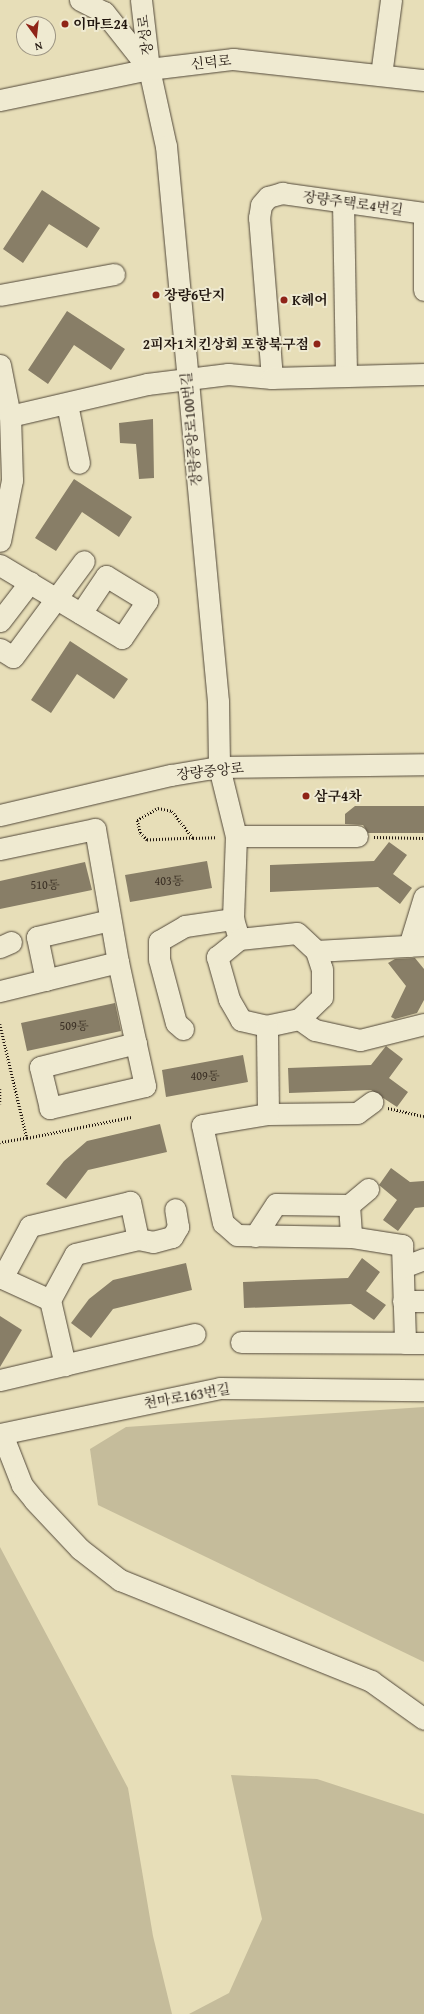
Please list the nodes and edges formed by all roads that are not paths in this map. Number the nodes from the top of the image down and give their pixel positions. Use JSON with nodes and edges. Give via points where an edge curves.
{"nodes":[{"id":1,"x":80,"y":0,"type":"edge"},
{"id":2,"x":141,"y":0,"type":"edge"},
{"id":3,"x":391,"y":0,"type":"edge"},
{"id":4,"x":149,"y":69,"type":"junction"},
{"id":5,"x":381,"y":75,"type":"junction"},
{"id":6,"x":424,"y":80,"type":"edge"},
{"id":7,"x":0,"y":100,"type":"edge"},
{"id":8,"x":344,"y":202,"type":"junction"},
{"id":9,"x":424,"y":213,"type":"edge"},
{"id":10,"x":114,"y":274,"type":"dead end"},
{"id":11,"x":424,"y":290,"type":"edge"},
{"id":12,"x":0,"y":295,"type":"edge"},
{"id":13,"x":0,"y":365,"type":"edge"},
{"id":14,"x":424,"y":374,"type":"edge"},
{"id":15,"x":346,"y":376,"type":"junction"},
{"id":16,"x":272,"y":378,"type":"junction"},
{"id":17,"x":187,"y":379,"type":"junction"},
{"id":18,"x":67,"y":404,"type":"junction"},
{"id":19,"x":10,"y":416,"type":"junction"},
{"id":20,"x":79,"y":463,"type":"dead end"},
{"id":21,"x":0,"y":541,"type":"edge"},
{"id":22,"x":84,"y":561,"type":"dead end"},
{"id":23,"x":0,"y":565,"type":"edge"},
{"id":24,"x":30,"y":582,"type":"junction"},
{"id":25,"x":55,"y":598,"type":"junction"},
{"id":26,"x":81,"y":613,"type":"dead end"},
{"id":27,"x":0,"y":621,"type":"edge"},
{"id":28,"x":0,"y":649,"type":"edge"},
{"id":29,"x":424,"y":764,"type":"edge"},
{"id":30,"x":220,"y":767,"type":"junction"},
{"id":31,"x":0,"y":815,"type":"edge"},
{"id":32,"x":236,"y":836,"type":"junction"},
{"id":33,"x":357,"y":836,"type":"road end"},
{"id":34,"x":0,"y":849,"type":"edge"},
{"id":35,"x":424,"y":897,"type":"edge"},
{"id":36,"x":233,"y":918,"type":"junction"},
{"id":37,"x":110,"y":920,"type":"junction"},
{"id":38,"x":239,"y":939,"type":"junction"},
{"id":39,"x":417,"y":945,"type":"edge"},
{"id":40,"x":316,"y":951,"type":"junction"},
{"id":41,"x":118,"y":962,"type":"junction"},
{"id":42,"x":46,"y":980,"type":"junction"},
{"id":43,"x":0,"y":991,"type":"edge"},
{"id":44,"x":299,"y":1019,"type":"junction"},
{"id":45,"x":424,"y":1024,"type":"edge"},
{"id":46,"x":267,"y":1026,"type":"junction"},
{"id":47,"x":183,"y":1029,"type":"dead end"},
{"id":48,"x":136,"y":1044,"type":"junction"},
{"id":49,"x":372,"y":1102,"type":"road end"},
{"id":50,"x":268,"y":1114,"type":"junction"},
{"id":51,"x":368,"y":1189,"type":"dead end"},
{"id":52,"x":349,"y":1205,"type":"junction"},
{"id":53,"x":175,"y":1209,"type":"dead end"},
{"id":54,"x":255,"y":1236,"type":"junction"},
{"id":55,"x":351,"y":1238,"type":"junction"},
{"id":56,"x":138,"y":1239,"type":"junction"},
{"id":57,"x":424,"y":1259,"type":"edge"},
{"id":58,"x":403,"y":1267,"type":"junction"},
{"id":59,"x":1,"y":1277,"type":"edge"},
{"id":60,"x":50,"y":1300,"type":"junction"},
{"id":61,"x":404,"y":1301,"type":"junction"},
{"id":62,"x":424,"y":1301,"type":"edge"},
{"id":63,"x":195,"y":1334,"type":"dead end"},
{"id":64,"x":241,"y":1342,"type":"dead end"},
{"id":65,"x":414,"y":1343,"type":"edge"},
{"id":66,"x":65,"y":1365,"type":"junction"},
{"id":67,"x":0,"y":1380,"type":"edge"},
{"id":68,"x":424,"y":1390,"type":"edge"},
{"id":69,"x":1,"y":1434,"type":"edge"},
{"id":70,"x":424,"y":1719,"type":"edge"}],
"edges":[{"from":1,"to":4,"type":"street","via":[[104,12]]},
{"from":2,"to":4,"type":"street","name":"장성로"},
{"from":3,"to":5,"type":"street"},
{"from":4,"to":5,"type":"street","name":"신덕로","via":[[233,59]]},
{"from":4,"to":7,"type":"street","name":"신덕로"},
{"from":4,"to":17,"type":"street","name":"장량중앙로100번길","via":[[166,146]]},
{"from":5,"to":6,"type":"street","name":"신덕로"},
{"from":8,"to":9,"type":"street","name":"장량주택로4번길"},
{"from":8,"to":15,"type":"street"},
{"from":8,"to":16,"type":"street","name":"장량주택로4번길","via":[[282,193],[268,197],[261,205],[259,218]]},
{"from":9,"to":11,"type":"street"},
{"from":10,"to":12,"type":"street"},
{"from":13,"to":19,"type":"street"},
{"from":14,"to":15,"type":"street"},
{"from":15,"to":16,"type":"street"},
{"from":16,"to":17,"type":"street","via":[[228,374]]},
{"from":17,"to":18,"type":"street","via":[[147,384]]},
{"from":17,"to":30,"type":"street","name":"장량중앙로100번길","via":[[218,701]]},
{"from":18,"to":19,"type":"street"},
{"from":18,"to":20,"type":"street"},
{"from":19,"to":21,"type":"street","via":[[12,480]]},
{"from":22,"to":25,"type":"street"},
{"from":23,"to":24,"type":"street"},
{"from":24,"to":25,"type":"street"},
{"from":24,"to":27,"type":"street"},
{"from":25,"to":26,"type":"street"},
{"from":25,"to":28,"type":"street","via":[[13,657]]},
{"from":29,"to":30,"type":"street","name":"장량중앙로"},
{"from":30,"to":31,"type":"street","name":"장량중앙로","via":[[171,775]]},
{"from":30,"to":32,"type":"street","name":"장량중앙로100번길"},
{"from":32,"to":33,"type":"street"},
{"from":32,"to":36,"type":"street","name":"장량중앙로100번길"},
{"from":34,"to":37,"type":"street","via":[[95,829]]},
{"from":35,"to":39,"type":"street"},
{"from":36,"to":38,"type":"street","name":"장량중앙로100번길"},
{"from":36,"to":47,"type":"street","via":[[185,926],[159,941],[159,959],[176,1023]]},
{"from":37,"to":41,"type":"street"},
{"from":37,"to":42,"type":"street","via":[[37,937]]},
{"from":38,"to":40,"type":"street","via":[[297,933]]},
{"from":38,"to":46,"type":"street","via":[[217,957],[229,999],[241,1020]]},
{"from":39,"to":40,"type":"street"},
{"from":40,"to":44,"type":"street","via":[[322,969],[322,997]]},
{"from":41,"to":42,"type":"street"},
{"from":41,"to":48,"type":"street"},
{"from":42,"to":43,"type":"street"},
{"from":44,"to":45,"type":"street","via":[[316,1030],[360,1040]]},
{"from":44,"to":46,"type":"street"},
{"from":46,"to":50,"type":"street"},
{"from":48,"to":48,"type":"street","via":[[145,1086],[50,1108],[40,1067]]},
{"from":49,"to":50,"type":"street","via":[[357,1113]]},
{"from":50,"to":54,"type":"street","via":[[202,1125],[223,1223],[237,1235]]},
{"from":51,"to":52,"type":"street"},
{"from":52,"to":54,"type":"street","via":[[276,1204]]},
{"from":52,"to":55,"type":"street"},
{"from":53,"to":56,"type":"street","via":[[178,1227],[172,1237],[153,1242]]},
{"from":54,"to":55,"type":"street"},
{"from":55,"to":58,"type":"street","via":[[402,1245]]},
{"from":56,"to":59,"type":"street","via":[[130,1202],[30,1226]]},
{"from":56,"to":60,"type":"street","via":[[75,1254]]},
{"from":57,"to":58,"type":"street"},
{"from":58,"to":61,"type":"street"},
{"from":59,"to":60,"type":"street"},
{"from":60,"to":66,"type":"street"},
{"from":61,"to":62,"type":"street"},
{"from":61,"to":65,"type":"street"},
{"from":63,"to":66,"type":"street"},
{"from":64,"to":65,"type":"street"},
{"from":66,"to":67,"type":"street"},
{"from":68,"to":69,"type":"street","name":"천마로163번길","via":[[220,1388]]},
{"from":69,"to":70,"type":"street","via":[[22,1485],[34,1500],[80,1549],[120,1580],[371,1681]]}]}
